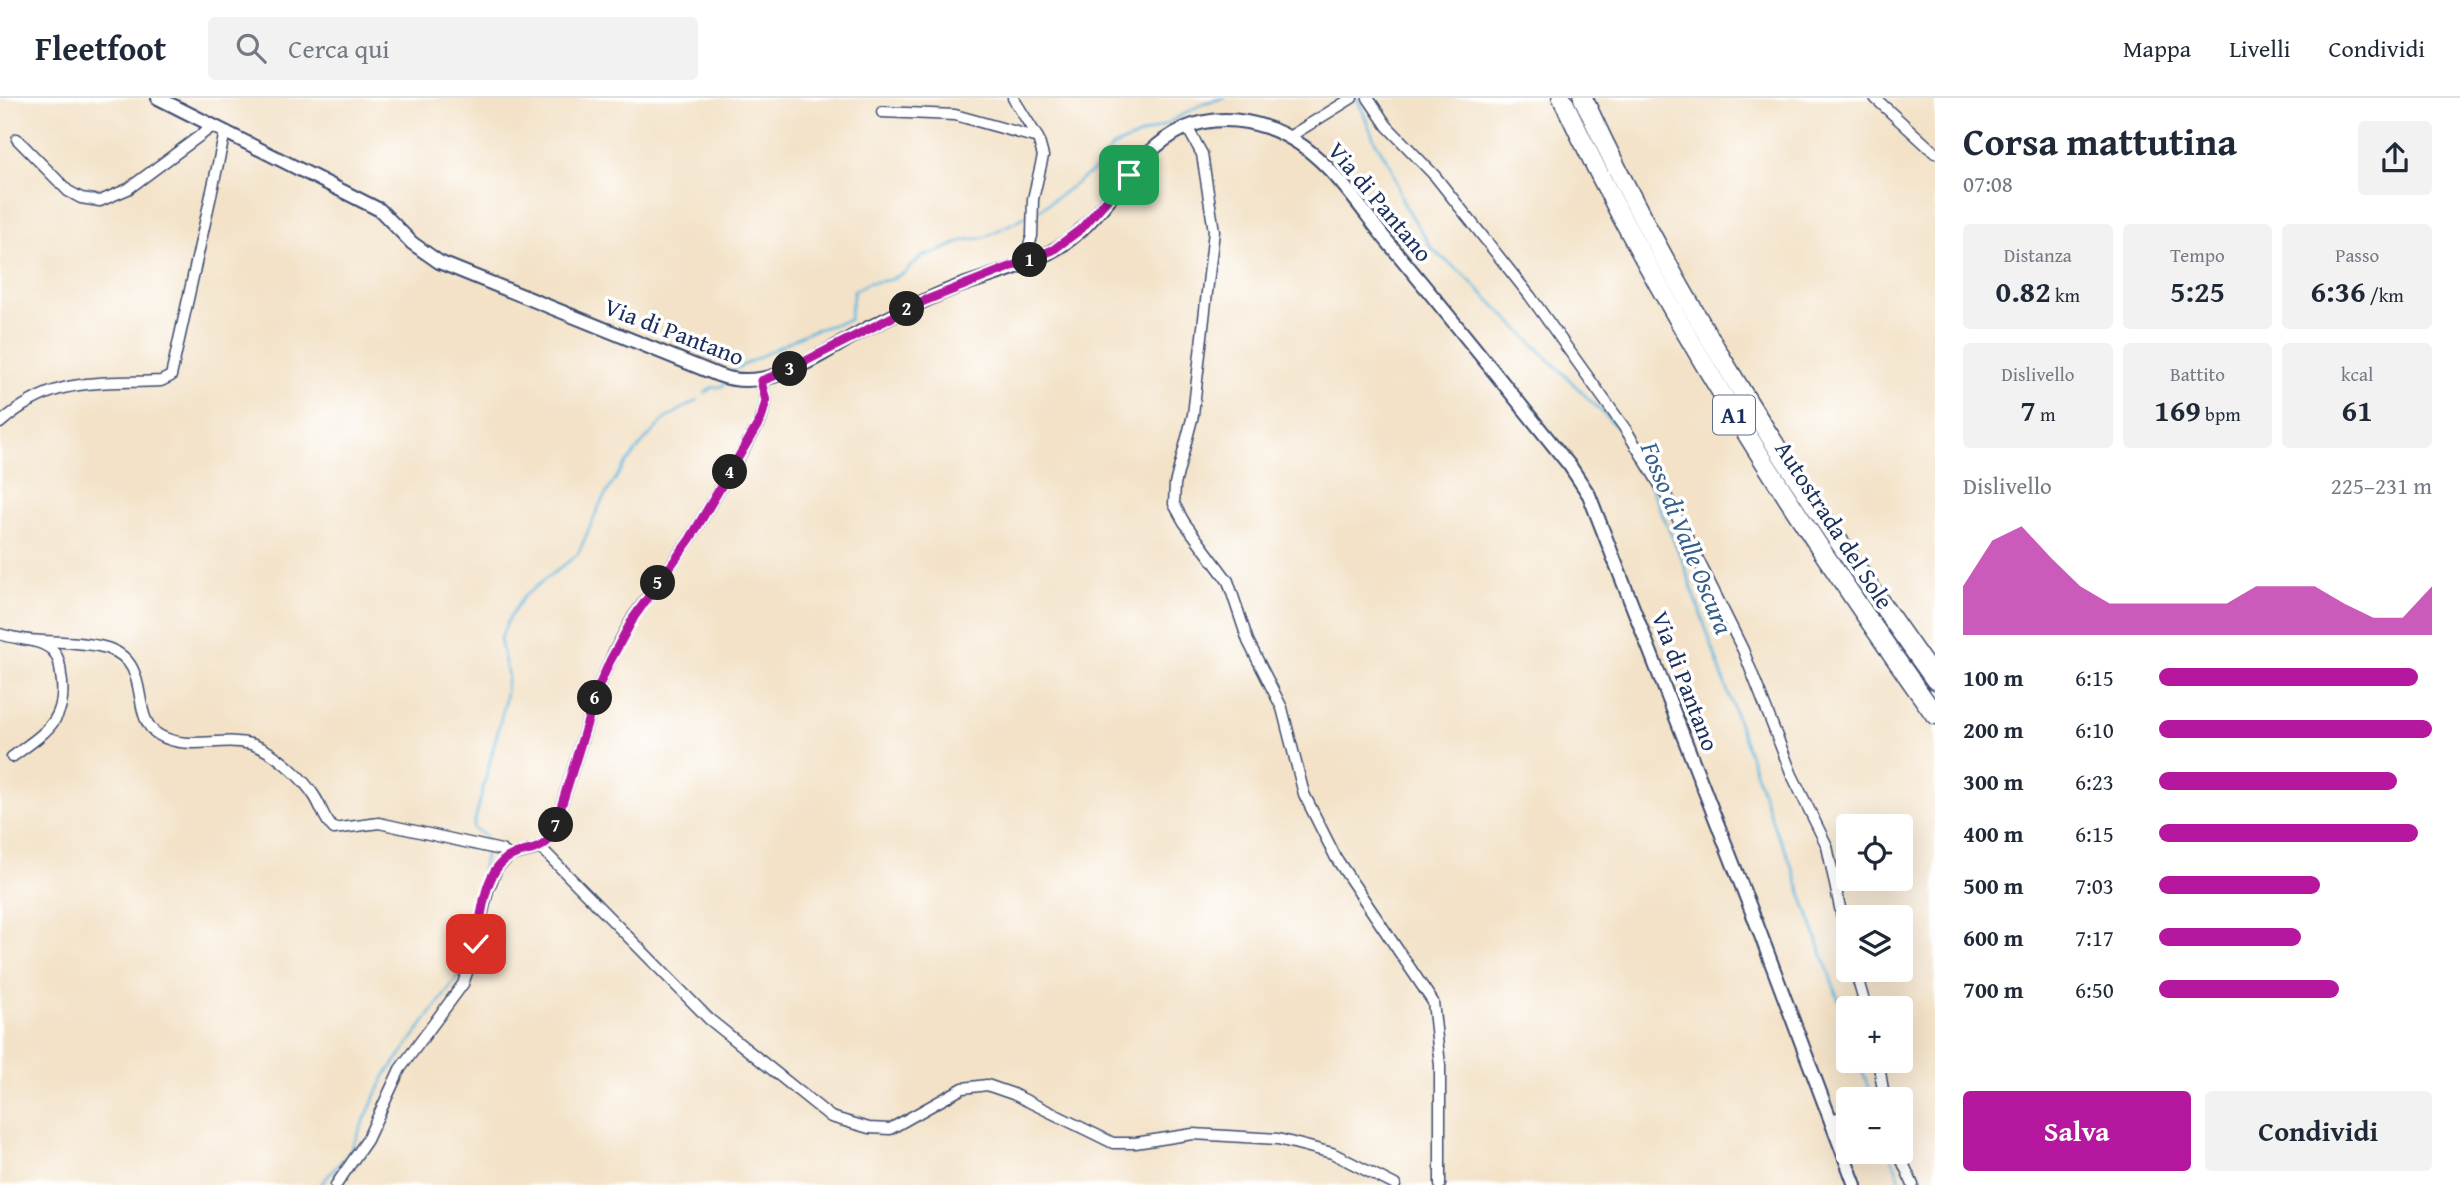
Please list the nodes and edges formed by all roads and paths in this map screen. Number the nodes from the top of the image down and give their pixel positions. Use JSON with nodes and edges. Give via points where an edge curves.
{"nodes":[{"id":1,"x":158,"y":98,"type":"edge"},
{"id":2,"x":1013,"y":98,"type":"edge"},
{"id":3,"x":1352,"y":98,"type":"edge"},
{"id":4,"x":1368,"y":98,"type":"edge"},
{"id":5,"x":1562,"y":98,"type":"edge"},
{"id":6,"x":1583,"y":98,"type":"edge"},
{"id":7,"x":1875,"y":98,"type":"edge"},
{"id":8,"x":882,"y":112,"type":"dead end"},
{"id":9,"x":212,"y":126,"type":"junction"},
{"id":10,"x":1187,"y":127,"type":"junction"},
{"id":11,"x":225,"y":132,"type":"junction"},
{"id":12,"x":1289,"y":137,"type":"junction"},
{"id":13,"x":1038,"y":138,"type":"junction"},
{"id":14,"x":17,"y":139,"type":"dead end"},
{"id":15,"x":1935,"y":153,"type":"edge"},
{"id":16,"x":1023,"y":263,"type":"junction"},
{"id":17,"x":761,"y":381,"type":"junction"},
{"id":18,"x":0,"y":423,"type":"edge"},
{"id":19,"x":0,"y":634,"type":"edge"},
{"id":20,"x":27,"y":640,"type":"junction"},
{"id":21,"x":1935,"y":680,"type":"edge"},
{"id":22,"x":1935,"y":715,"type":"edge"},
{"id":23,"x":12,"y":757,"type":"dead end"},
{"id":24,"x":541,"y":848,"type":"junction"},
{"id":25,"x":510,"y":856,"type":"junction"},
{"id":26,"x":1839,"y":905,"type":"edge"},
{"id":27,"x":1836,"y":1119,"type":"edge"},
{"id":28,"x":1830,"y":1121,"type":"junction"},
{"id":29,"x":1903,"y":1164,"type":"edge"},
{"id":30,"x":336,"y":1185,"type":"edge"},
{"id":31,"x":1395,"y":1185,"type":"edge"},
{"id":32,"x":1440,"y":1185,"type":"edge"},
{"id":33,"x":1855,"y":1185,"type":"edge"},
{"id":34,"x":1913,"y":1185,"type":"edge"}],
"edges":[{"from":1,"to":9,"type":"street","name":"Via di Pantano"},
{"from":2,"to":13,"type":"street"},
{"from":3,"to":12,"type":"street"},
{"from":4,"to":26,"type":"street","via":[[1523,288],[1633,440],[1666,495],[1743,650],[1797,786],[1827,846]]},
{"from":5,"to":22,"type":"highway","name":"Autostrada del Sole","number":"A1","via":[[1606,192],[1709,377],[1832,570]]},
{"from":6,"to":21,"type":"highway","name":"Autostrada del Sole","number":"A1","via":[[1622,183],[1726,367],[1848,558]]},
{"from":7,"to":15,"type":"street"},
{"from":8,"to":13,"type":"street","via":[[951,114]]},
{"from":9,"to":11,"type":"street","name":"Via di Pantano"},
{"from":9,"to":14,"type":"street","via":[[128,189],[100,201],[68,191]]},
{"from":10,"to":12,"type":"street","name":"Via di Pantano","via":[[1235,120]]},
{"from":10,"to":16,"type":"street","name":"Via di Pantano","via":[[1146,156],[1073,237]]},
{"from":10,"to":32,"type":"street","via":[[1201,151],[1214,231],[1194,415],[1174,504],[1228,580],[1248,641],[1282,708],[1304,794],[1335,858],[1433,1002],[1440,1065]]},
{"from":11,"to":17,"type":"street","name":"Via di Pantano","via":[[380,210],[412,243],[439,262],[718,375],[740,382]]},
{"from":11,"to":18,"type":"street","via":[[171,376],[164,381],[51,389],[26,401]]},
{"from":12,"to":28,"type":"street","name":"Via di Pantano","via":[[1327,168],[1589,495]]},
{"from":13,"to":16,"type":"street","via":[[1043,160],[1033,198],[1031,243]]},
{"from":16,"to":17,"type":"street","name":"Via di Pantano","via":[[924,301]]},
{"from":17,"to":24,"type":"street","via":[[766,401],[761,419],[690,539],[634,617],[605,671],[554,831]]},
{"from":19,"to":20,"type":"street"},
{"from":20,"to":23,"type":"street","via":[[47,646],[57,655],[62,699],[53,725]]},
{"from":20,"to":25,"type":"street","via":[[115,652],[134,670],[146,718],[156,733],[174,740],[241,743],[266,751],[311,792],[334,829],[369,823],[408,827]]},
{"from":24,"to":25,"type":"street"},
{"from":24,"to":31,"type":"street","via":[[709,1019],[831,1117],[890,1129],[962,1088],[987,1085],[1113,1143],[1193,1134],[1278,1139],[1332,1153]]},
{"from":25,"to":30,"type":"street","via":[[489,884],[463,984],[397,1074],[371,1134]]},
{"from":27,"to":28,"type":"street"},
{"from":28,"to":33,"type":"street","name":"Via di Pantano"},
{"from":29,"to":34,"type":"street"}]}
